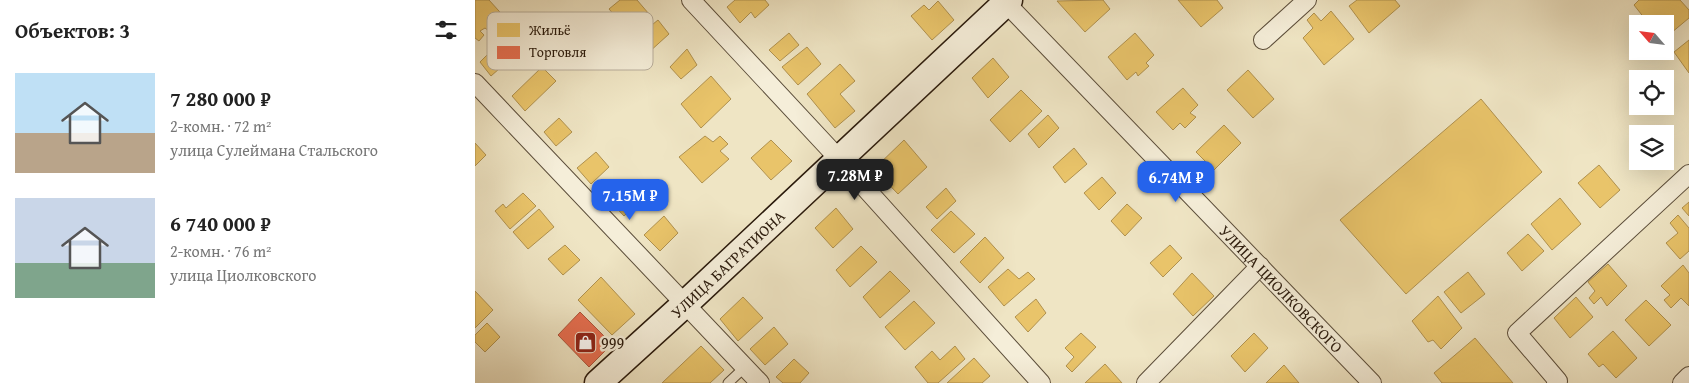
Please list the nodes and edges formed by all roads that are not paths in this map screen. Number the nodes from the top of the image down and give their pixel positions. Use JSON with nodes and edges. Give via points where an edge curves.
{"nodes":[{"id":1,"x":691,"y":0,"type":"edge"},
{"id":2,"x":1307,"y":0,"type":"edge"},
{"id":3,"x":1006,"y":1,"type":"edge"},
{"id":4,"x":1263,"y":40,"type":"dead end"},
{"id":5,"x":475,"y":83,"type":"edge"},
{"id":6,"x":839,"y":159,"type":"junction"},
{"id":7,"x":1689,"y":174,"type":"edge"},
{"id":8,"x":1260,"y":266,"type":"junction"},
{"id":9,"x":687,"y":304,"type":"junction"},
{"id":10,"x":745,"y":367,"type":"junction"},
{"id":11,"x":1689,"y":376,"type":"edge"},
{"id":12,"x":1558,"y":382,"type":"edge"},
{"id":13,"x":597,"y":383,"type":"edge"},
{"id":14,"x":728,"y":383,"type":"edge"},
{"id":15,"x":760,"y":383,"type":"edge"},
{"id":16,"x":1041,"y":383,"type":"edge"},
{"id":17,"x":1146,"y":383,"type":"edge"},
{"id":18,"x":1372,"y":383,"type":"edge"},
{"id":19,"x":1682,"y":383,"type":"edge"}],
"edges":[{"from":1,"to":6,"type":"street"},
{"from":2,"to":4,"type":"street"},
{"from":3,"to":6,"type":"street","name":"УЛИЦА БАГРАТИОНА"},
{"from":3,"to":8,"type":"street","name":"УЛИЦА ЦИОЛКОВСКОГО"},
{"from":5,"to":9,"type":"street"},
{"from":6,"to":9,"type":"street","name":"УЛИЦА БАГРАТИОНА"},
{"from":6,"to":16,"type":"street"},
{"from":7,"to":12,"type":"street","via":[[1517,333]]},
{"from":8,"to":17,"type":"street"},
{"from":8,"to":18,"type":"street","name":"УЛИЦА ЦИОЛКОВСКОГО"},
{"from":9,"to":10,"type":"street"},
{"from":9,"to":13,"type":"street","name":"УЛИЦА БАГРАТИОНА"},
{"from":10,"to":14,"type":"lane"},
{"from":10,"to":15,"type":"street"},
{"from":11,"to":19,"type":"street"}]}
